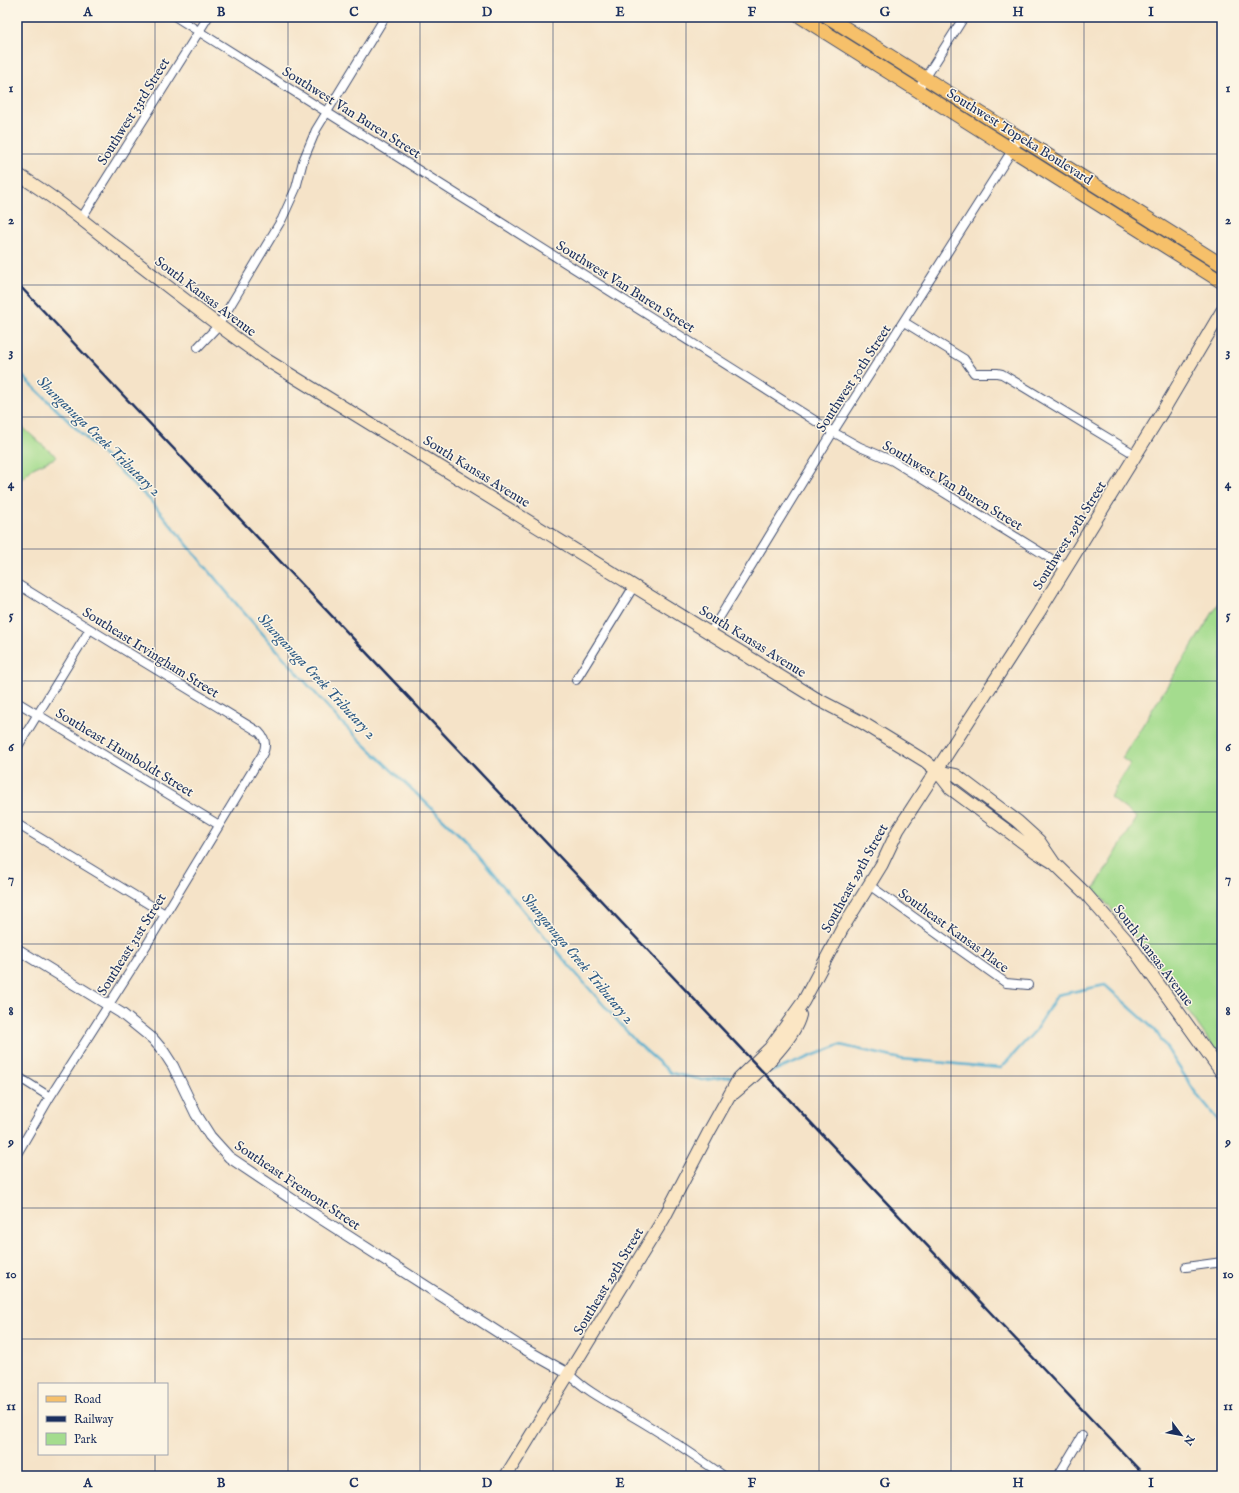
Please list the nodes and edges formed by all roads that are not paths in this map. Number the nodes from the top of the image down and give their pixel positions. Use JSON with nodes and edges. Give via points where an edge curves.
{"nodes":[{"id":1,"x":176,"y":17,"type":"edge"},
{"id":2,"x":208,"y":17,"type":"edge"},
{"id":3,"x":385,"y":17,"type":"edge"},
{"id":4,"x":801,"y":17,"type":"edge"},
{"id":5,"x":828,"y":17,"type":"edge"},
{"id":6,"x":964,"y":17,"type":"edge"},
{"id":7,"x":199,"y":31,"type":"junction"},
{"id":8,"x":926,"y":79,"type":"junction"},
{"id":9,"x":917,"y":91,"type":"junction"},
{"id":10,"x":327,"y":112,"type":"junction"},
{"id":11,"x":1020,"y":138,"type":"junction"},
{"id":12,"x":1012,"y":151,"type":"junction"},
{"id":13,"x":17,"y":174,"type":"edge"},
{"id":14,"x":81,"y":219,"type":"junction"},
{"id":15,"x":1222,"y":265,"type":"edge"},
{"id":16,"x":1222,"y":282,"type":"edge"},
{"id":17,"x":1222,"y":311,"type":"edge"},
{"id":18,"x":904,"y":322,"type":"junction"},
{"id":19,"x":218,"y":326,"type":"junction"},
{"id":20,"x":198,"y":347,"type":"dead end"},
{"id":21,"x":833,"y":432,"type":"junction"},
{"id":22,"x":1136,"y":455,"type":"junction"},
{"id":23,"x":1066,"y":568,"type":"junction"},
{"id":24,"x":17,"y":584,"type":"edge"},
{"id":25,"x":634,"y":586,"type":"junction"},
{"id":26,"x":90,"y":629,"type":"junction"},
{"id":27,"x":710,"y":632,"type":"junction"},
{"id":28,"x":576,"y":680,"type":"dead end"},
{"id":29,"x":17,"y":702,"type":"edge"},
{"id":30,"x":38,"y":714,"type":"junction"},
{"id":31,"x":266,"y":746,"type":"joint"},
{"id":32,"x":17,"y":748,"type":"edge"},
{"id":33,"x":937,"y":771,"type":"junction"},
{"id":34,"x":17,"y":824,"type":"edge"},
{"id":35,"x":219,"y":825,"type":"junction"},
{"id":36,"x":869,"y":885,"type":"junction"},
{"id":37,"x":165,"y":914,"type":"junction"},
{"id":38,"x":17,"y":949,"type":"edge"},
{"id":39,"x":1028,"y":985,"type":"dead end"},
{"id":40,"x":108,"y":1005,"type":"junction"},
{"id":41,"x":1222,"y":1073,"type":"edge"},
{"id":42,"x":17,"y":1076,"type":"edge"},
{"id":43,"x":50,"y":1096,"type":"junction"},
{"id":44,"x":17,"y":1154,"type":"edge"},
{"id":45,"x":1222,"y":1262,"type":"edge"},
{"id":46,"x":1186,"y":1267,"type":"dead end"},
{"id":47,"x":569,"y":1374,"type":"junction"},
{"id":48,"x":1082,"y":1436,"type":"dead end"},
{"id":49,"x":506,"y":1476,"type":"edge"},
{"id":50,"x":724,"y":1476,"type":"edge"},
{"id":51,"x":1058,"y":1476,"type":"edge"}],
"edges":[{"from":1,"to":7,"type":"street","name":"Southwest Van Buren Street"},
{"from":2,"to":7,"type":"street","name":"Southwest 33rd Street"},
{"from":3,"to":10,"type":"street"},
{"from":4,"to":9,"type":"main road","name":"Southwest Topeka Boulevard"},
{"from":5,"to":8,"type":"main road","name":"Southwest Topeka Boulevard"},
{"from":6,"to":8,"type":"street"},
{"from":7,"to":10,"type":"street","name":"Southwest Van Buren Street"},
{"from":7,"to":14,"type":"street","name":"Southwest 33rd Street"},
{"from":8,"to":9,"type":"street"},
{"from":8,"to":11,"type":"main road","name":"Southwest Topeka Boulevard"},
{"from":9,"to":12,"type":"main road","name":"Southwest Topeka Boulevard"},
{"from":10,"to":19,"type":"street","via":[[309,146],[290,204]]},
{"from":10,"to":21,"type":"street","name":"Southwest Van Buren Street"},
{"from":11,"to":12,"type":"street","name":"Southwest 30th Street"},
{"from":11,"to":15,"type":"main road","name":"Southwest Topeka Boulevard"},
{"from":12,"to":16,"type":"main road","name":"Southwest Topeka Boulevard"},
{"from":12,"to":18,"type":"street","name":"Southwest 30th Street"},
{"from":13,"to":14,"type":"main road","name":"South Kansas Avenue"},
{"from":14,"to":19,"type":"main road","name":"South Kansas Avenue"},
{"from":17,"to":22,"type":"main road","name":"Southwest 29th Street"},
{"from":18,"to":21,"type":"street","name":"Southwest 30th Street"},
{"from":18,"to":22,"type":"street","via":[[964,359],[974,372],[1002,374]]},
{"from":19,"to":20,"type":"street"},
{"from":19,"to":25,"type":"main road","name":"South Kansas Avenue","via":[[265,359]]},
{"from":21,"to":23,"type":"street","name":"Southwest Van Buren Street","via":[[893,461]]},
{"from":21,"to":27,"type":"street","name":"Southwest 30th Street"},
{"from":22,"to":23,"type":"main road","name":"Southwest 29th Street"},
{"from":23,"to":33,"type":"main road","name":"Southwest 29th Street"},
{"from":24,"to":26,"type":"street","name":"Southeast Irvingham Street"},
{"from":25,"to":27,"type":"main road","name":"South Kansas Avenue"},
{"from":25,"to":28,"type":"street"},
{"from":26,"to":30,"type":"street"},
{"from":26,"to":31,"type":"street","name":"Southeast Irvingham Street","via":[[259,732]]},
{"from":27,"to":33,"type":"main road","name":"South Kansas Avenue","via":[[817,699],[863,723]]},
{"from":29,"to":30,"type":"street","name":"Southeast Humboldt Street"},
{"from":30,"to":32,"type":"street"},
{"from":30,"to":35,"type":"street","name":"Southeast Humboldt Street"},
{"from":31,"to":35,"type":"street","name":"Southeast 31st Street"},
{"from":33,"to":36,"type":"main road","name":"Southeast 29th Street","via":[[898,830]]},
{"from":33,"to":41,"type":"main road","name":"South Kansas Avenue","via":[[951,789],[1054,863],[1085,893],[1129,942]]},
{"from":34,"to":37,"type":"street"},
{"from":35,"to":37,"type":"street","name":"Southeast 31st Street"},
{"from":36,"to":39,"type":"street","name":"Southeast Kansas Place","via":[[1006,983]]},
{"from":36,"to":47,"type":"main road","name":"Southeast 29th Street","via":[[803,1002],[770,1048],[739,1078],[664,1218]]},
{"from":37,"to":40,"type":"street","name":"Southeast 31st Street"},
{"from":38,"to":40,"type":"street","name":"Southeast Fremont Street"},
{"from":40,"to":43,"type":"street","name":"Southeast 31st Street"},
{"from":40,"to":47,"type":"street","name":"Southeast Fremont Street","via":[[144,1031],[164,1052],[196,1114],[210,1136],[229,1157],[347,1236]]},
{"from":42,"to":43,"type":"street"},
{"from":43,"to":44,"type":"street","name":"Southeast 31st Street"},
{"from":45,"to":46,"type":"street"},
{"from":47,"to":49,"type":"main road","name":"Southeast 29th Street"},
{"from":47,"to":50,"type":"street","via":[[579,1384]]},
{"from":48,"to":51,"type":"street"}]}
